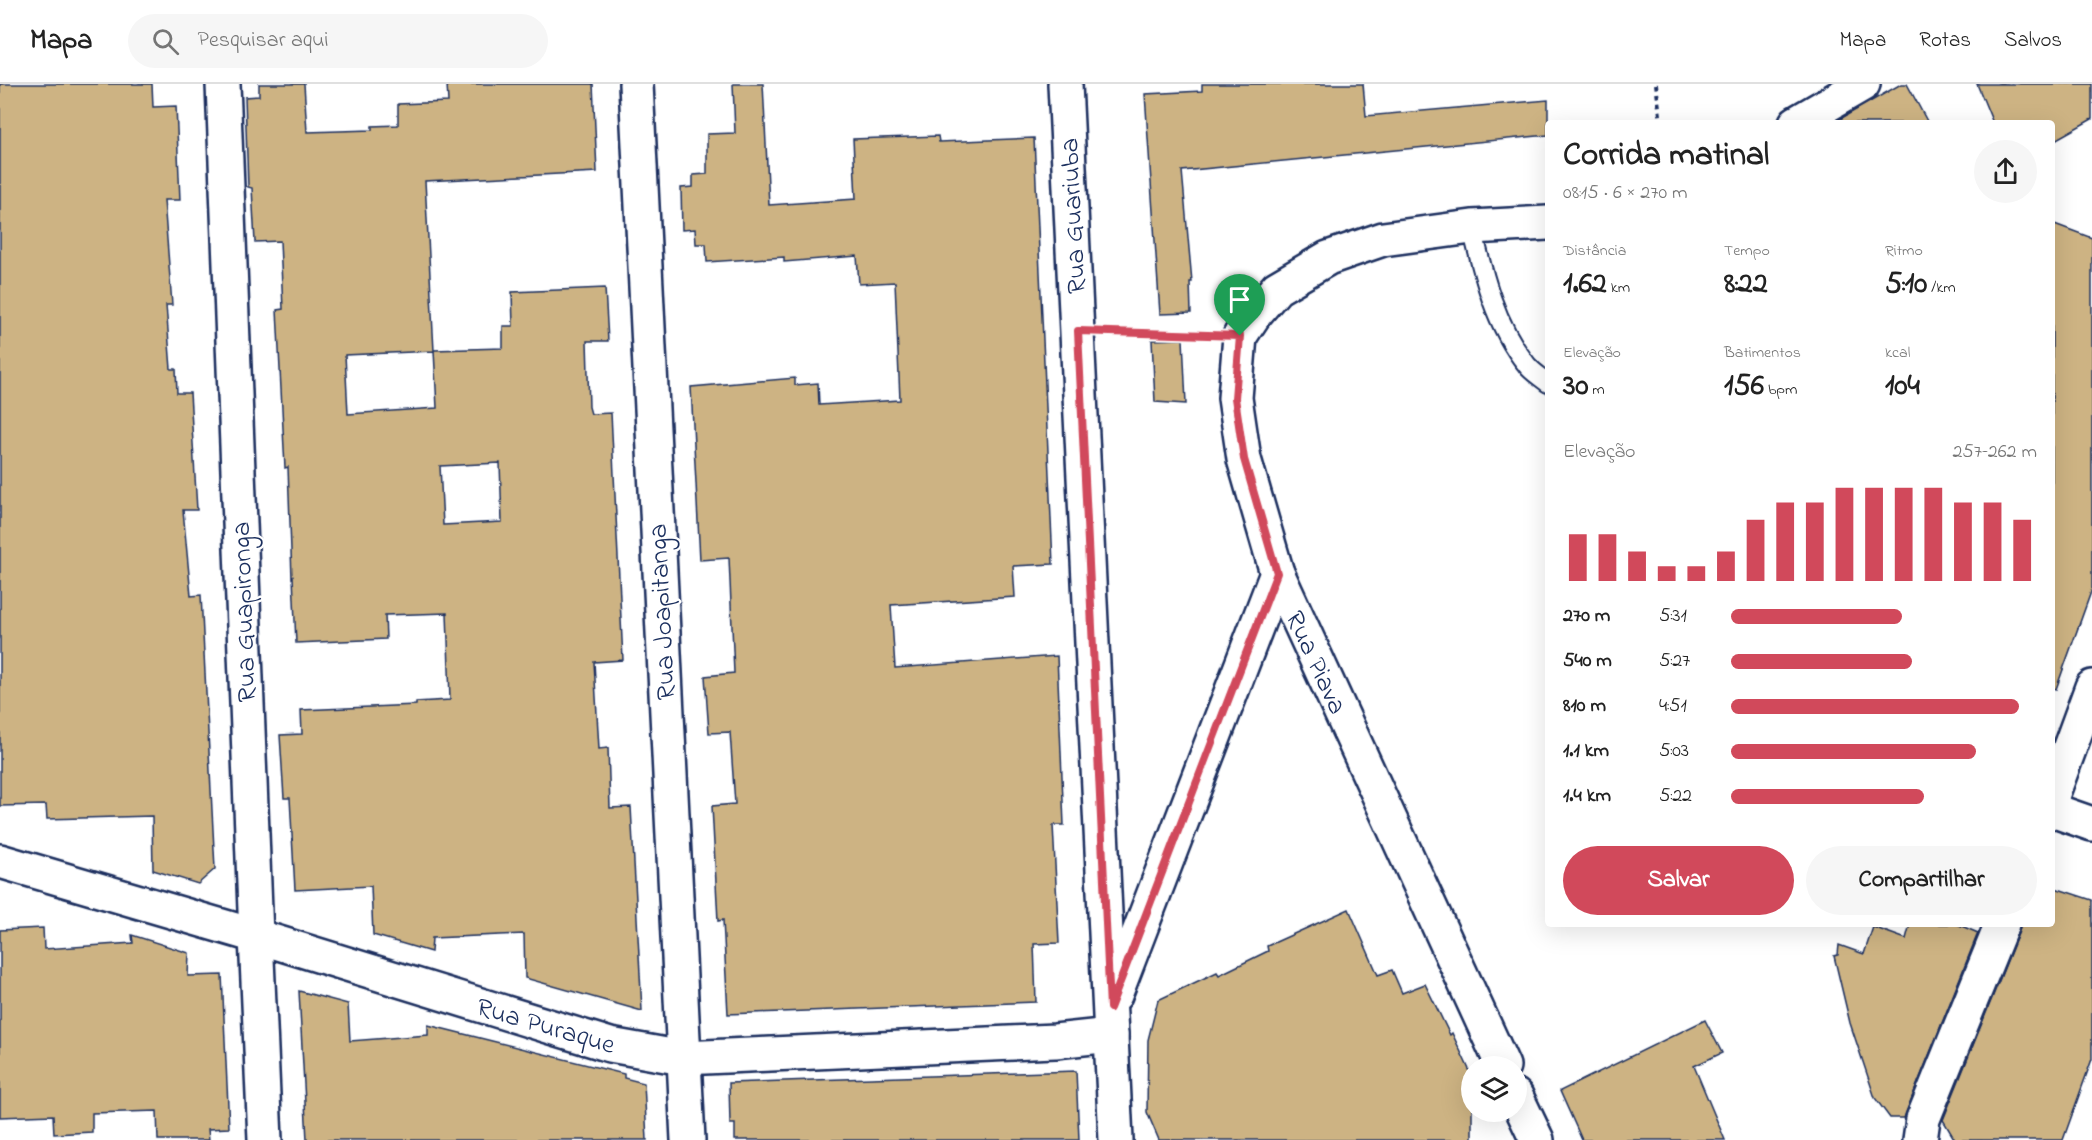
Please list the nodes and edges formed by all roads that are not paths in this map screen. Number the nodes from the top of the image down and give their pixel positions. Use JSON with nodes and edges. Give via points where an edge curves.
{"nodes":[{"id":1,"x":223,"y":84,"type":"edge"},
{"id":2,"x":636,"y":84,"type":"edge"},
{"id":3,"x":1065,"y":84,"type":"edge"},
{"id":4,"x":1863,"y":84,"type":"edge"},
{"id":5,"x":1801,"y":120,"type":"edge"},
{"id":6,"x":1545,"y":223,"type":"edge"},
{"id":7,"x":1472,"y":227,"type":"junction"},
{"id":8,"x":1545,"y":380,"type":"edge"},
{"id":9,"x":1277,"y":573,"type":"junction"},
{"id":10,"x":2092,"y":687,"type":"edge"},
{"id":11,"x":2055,"y":788,"type":"edge"},
{"id":12,"x":2055,"y":811,"type":"edge"},
{"id":13,"x":2092,"y":824,"type":"edge"},
{"id":14,"x":0,"y":861,"type":"edge"},
{"id":15,"x":2001,"y":927,"type":"edge"},
{"id":16,"x":256,"y":936,"type":"junction"},
{"id":17,"x":1111,"y":1021,"type":"junction"},
{"id":18,"x":1498,"y":1056,"type":"edge"},
{"id":19,"x":683,"y":1058,"type":"junction"},
{"id":20,"x":1527,"y":1119,"type":"edge"},
{"id":21,"x":265,"y":1140,"type":"edge"},
{"id":22,"x":688,"y":1140,"type":"edge"},
{"id":23,"x":1116,"y":1140,"type":"edge"},
{"id":24,"x":1537,"y":1140,"type":"edge"},
{"id":25,"x":1920,"y":1140,"type":"edge"}],
"edges":[{"from":1,"to":16,"type":"street","name":"Rua Guapironga"},
{"from":2,"to":19,"type":"street","name":"Rua Joapitanga"},
{"from":3,"to":17,"type":"street","name":"Rua Guariuba"},
{"from":4,"to":5,"type":"street"},
{"from":6,"to":7,"type":"street"},
{"from":7,"to":8,"type":"lane","via":[[1484,278],[1503,328],[1528,366]]},
{"from":7,"to":9,"type":"street","name":"Rua Piava","via":[[1383,238],[1328,258],[1277,288],[1240,336],[1236,408],[1244,459]]},
{"from":9,"to":17,"type":"street"},
{"from":9,"to":18,"type":"street","name":"Rua Piava"},
{"from":10,"to":11,"type":"street"},
{"from":12,"to":13,"type":"street"},
{"from":14,"to":16,"type":"street","name":"Rua Puraque"},
{"from":15,"to":25,"type":"street","via":[[1923,1119]]},
{"from":16,"to":19,"type":"street","name":"Rua Puraque","via":[[610,1045]]},
{"from":16,"to":21,"type":"street","name":"Rua Guapironga"},
{"from":17,"to":19,"type":"street","name":"Rua Puraque","via":[[1055,1041]]},
{"from":17,"to":23,"type":"street","name":"Rua Guariuba"},
{"from":19,"to":22,"type":"street","name":"Rua Joapitanga"},
{"from":20,"to":24,"type":"street"}]}
